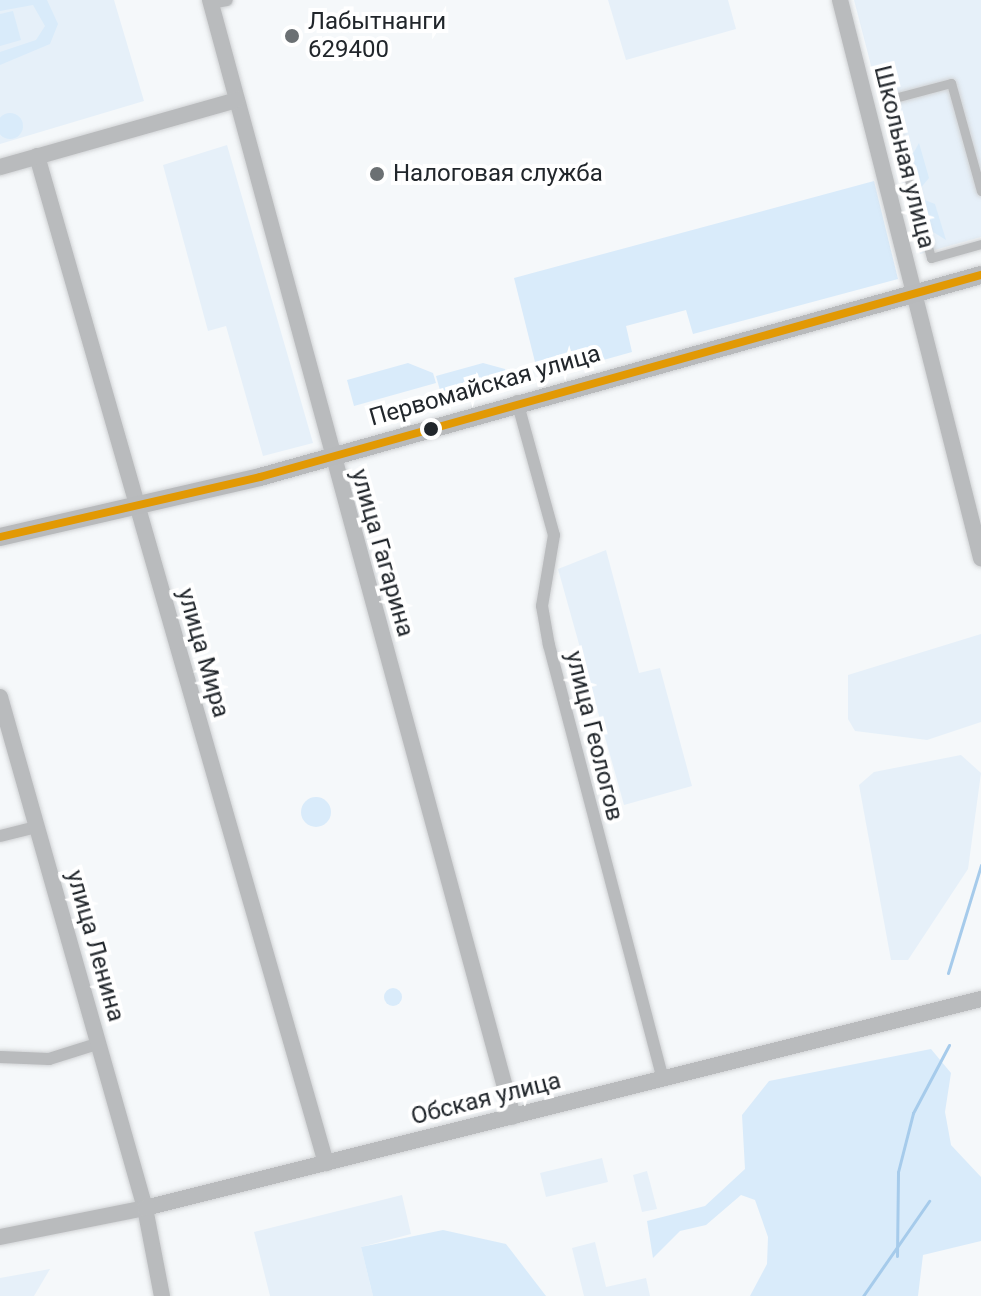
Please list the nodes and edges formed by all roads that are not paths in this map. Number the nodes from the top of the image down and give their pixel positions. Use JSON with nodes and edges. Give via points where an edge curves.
{"nodes":[{"id":1,"x":840,"y":0,"type":"edge"},
{"id":2,"x":216,"y":1,"type":"edge"},
{"id":3,"x":237,"y":100,"type":"junction"},
{"id":4,"x":37,"y":156,"type":"junction"},
{"id":5,"x":0,"y":167,"type":"edge"},
{"id":6,"x":981,"y":191,"type":"edge"},
{"id":7,"x":981,"y":244,"type":"edge"},
{"id":8,"x":981,"y":275,"type":"edge"},
{"id":9,"x":912,"y":292,"type":"junction"},
{"id":10,"x":517,"y":401,"type":"junction"},
{"id":11,"x":330,"y":457,"type":"junction"},
{"id":12,"x":135,"y":506,"type":"junction"},
{"id":13,"x":0,"y":537,"type":"edge"},
{"id":14,"x":981,"y":558,"type":"edge"},
{"id":15,"x":0,"y":697,"type":"edge"},
{"id":16,"x":36,"y":827,"type":"junction"},
{"id":17,"x":0,"y":836,"type":"edge"},
{"id":18,"x":981,"y":999,"type":"edge"},
{"id":19,"x":97,"y":1044,"type":"junction"},
{"id":20,"x":0,"y":1057,"type":"edge"},
{"id":21,"x":663,"y":1079,"type":"junction"},
{"id":22,"x":513,"y":1117,"type":"junction"},
{"id":23,"x":326,"y":1163,"type":"junction"},
{"id":24,"x":145,"y":1208,"type":"junction"},
{"id":25,"x":0,"y":1237,"type":"edge"},
{"id":26,"x":162,"y":1296,"type":"edge"}],
"edges":[{"from":1,"to":9,"type":"street","name":"Школьная улица"},
{"from":2,"to":3,"type":"street","name":"улица Гагарина"},
{"from":3,"to":4,"type":"street"},
{"from":3,"to":11,"type":"street","name":"улица Гагарина"},
{"from":4,"to":5,"type":"street"},
{"from":4,"to":12,"type":"street","name":"улица Мира"},
{"from":6,"to":7,"type":"street","via":[[951,83],[887,100],[931,258]]},
{"from":8,"to":9,"type":"main road","name":"Первомайская улица"},
{"from":9,"to":10,"type":"main road","name":"Первомайская улица"},
{"from":9,"to":14,"type":"street","name":"Школьная улица"},
{"from":10,"to":11,"type":"main road","name":"Первомайская улица"},
{"from":10,"to":21,"type":"street","name":"улица Геологов","via":[[554,535],[542,606],[549,645]]},
{"from":11,"to":12,"type":"main road","name":"Первомайская улица"},
{"from":11,"to":22,"type":"street","name":"улица Гагарина"},
{"from":12,"to":13,"type":"main road","name":"Первомайская улица"},
{"from":12,"to":23,"type":"street","name":"улица Мира"},
{"from":15,"to":16,"type":"street","name":"улица Ленина"},
{"from":16,"to":17,"type":"street"},
{"from":16,"to":19,"type":"street","name":"улица Ленина"},
{"from":18,"to":21,"type":"street","name":"Обская улица"},
{"from":19,"to":20,"type":"street","via":[[49,1059]]},
{"from":19,"to":24,"type":"street","name":"улица Ленина"},
{"from":21,"to":22,"type":"street","name":"Обская улица"},
{"from":22,"to":23,"type":"street","name":"Обская улица"},
{"from":23,"to":24,"type":"street","name":"Обская улица"},
{"from":24,"to":25,"type":"street","name":"Обская улица"},
{"from":24,"to":26,"type":"street","name":"улица Ленина"}]}
